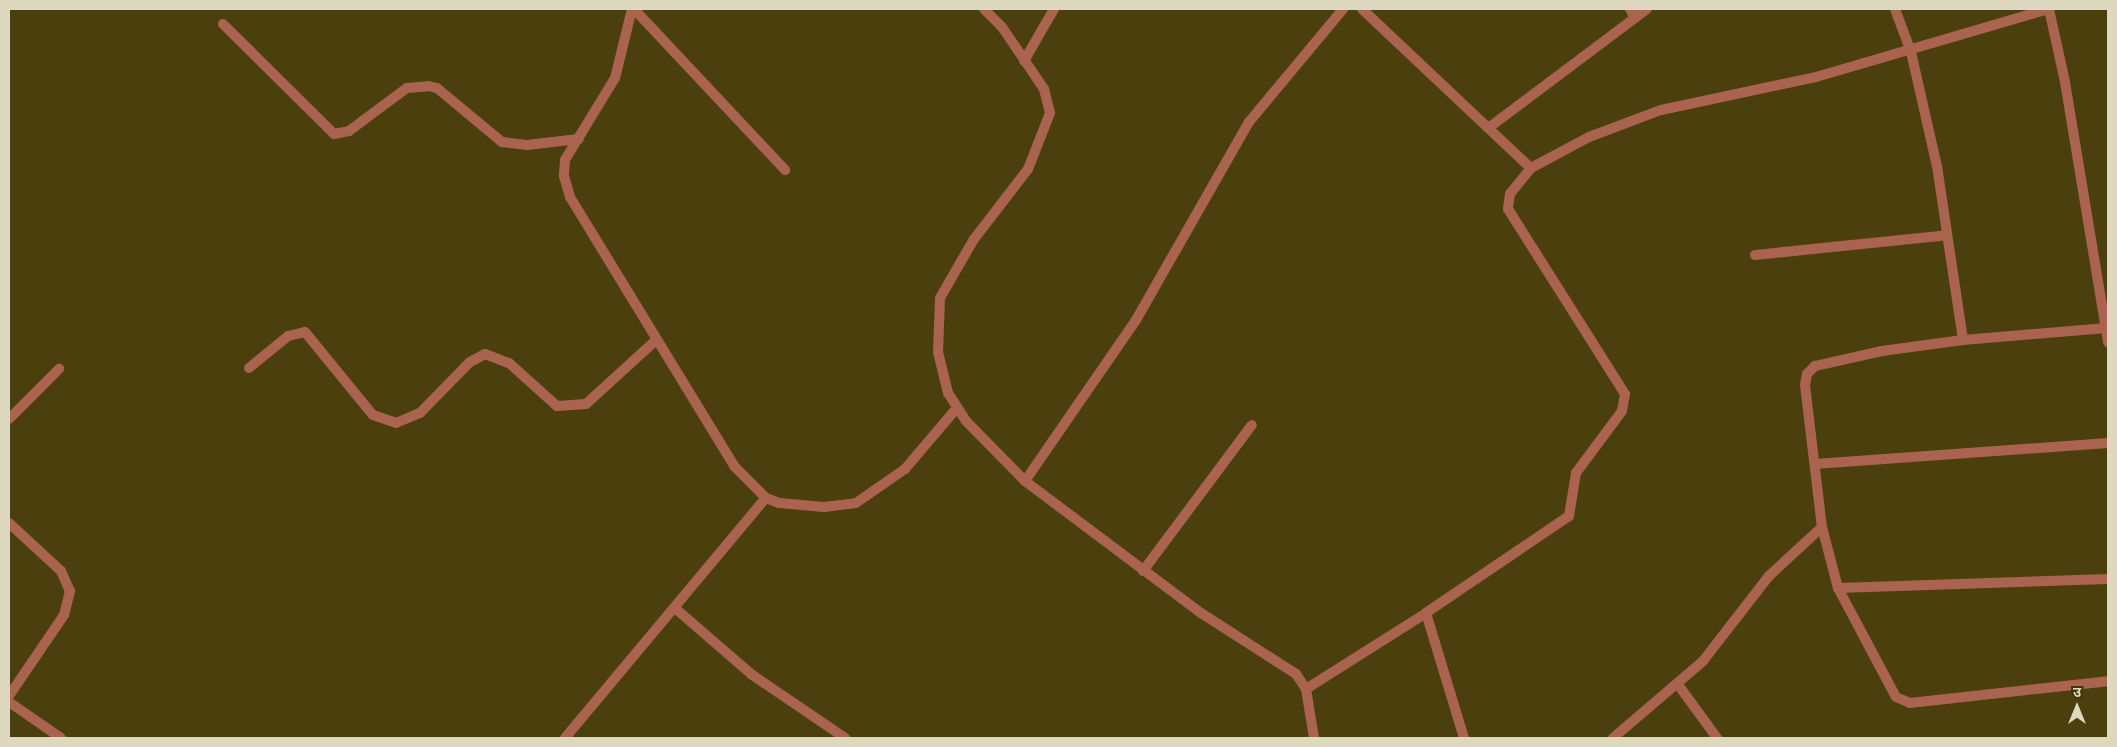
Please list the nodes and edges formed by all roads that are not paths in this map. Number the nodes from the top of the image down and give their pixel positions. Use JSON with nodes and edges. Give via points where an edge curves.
{"nodes":[{"id":1,"x":633,"y":9,"type":"edge"},
{"id":2,"x":984,"y":9,"type":"edge"},
{"id":3,"x":1054,"y":9,"type":"edge"},
{"id":4,"x":1343,"y":9,"type":"edge"},
{"id":5,"x":1362,"y":9,"type":"edge"},
{"id":6,"x":1648,"y":9,"type":"edge"},
{"id":7,"x":1895,"y":9,"type":"edge"},
{"id":8,"x":2048,"y":9,"type":"edge"},
{"id":9,"x":1632,"y":13,"type":"edge"},
{"id":10,"x":223,"y":24,"type":"dead end"},
{"id":11,"x":1911,"y":52,"type":"junction"},
{"id":12,"x":1024,"y":62,"type":"junction"},
{"id":13,"x":1491,"y":126,"type":"junction"},
{"id":14,"x":579,"y":139,"type":"junction"},
{"id":15,"x":1531,"y":168,"type":"junction"},
{"id":16,"x":785,"y":170,"type":"dead end"},
{"id":17,"x":1947,"y":235,"type":"junction"},
{"id":18,"x":1755,"y":255,"type":"dead end"},
{"id":19,"x":2106,"y":328,"type":"junction"},
{"id":20,"x":656,"y":340,"type":"junction"},
{"id":21,"x":1964,"y":340,"type":"junction"},
{"id":22,"x":2108,"y":342,"type":"edge"},
{"id":23,"x":249,"y":368,"type":"dead end"},
{"id":24,"x":59,"y":369,"type":"dead end"},
{"id":25,"x":956,"y":409,"type":"junction"},
{"id":26,"x":9,"y":419,"type":"edge"},
{"id":27,"x":1252,"y":425,"type":"dead end"},
{"id":28,"x":2108,"y":443,"type":"edge"},
{"id":29,"x":1814,"y":464,"type":"junction"},
{"id":30,"x":1025,"y":482,"type":"junction"},
{"id":31,"x":766,"y":498,"type":"junction"},
{"id":32,"x":9,"y":523,"type":"edge"},
{"id":33,"x":1822,"y":527,"type":"junction"},
{"id":34,"x":1143,"y":571,"type":"junction"},
{"id":35,"x":2108,"y":579,"type":"edge"},
{"id":36,"x":1838,"y":588,"type":"junction"},
{"id":37,"x":676,"y":610,"type":"junction"},
{"id":38,"x":1426,"y":613,"type":"junction"},
{"id":39,"x":2108,"y":682,"type":"edge"},
{"id":40,"x":1679,"y":686,"type":"junction"},
{"id":41,"x":1306,"y":689,"type":"junction"},
{"id":42,"x":9,"y":696,"type":"edge"},
{"id":43,"x":9,"y":702,"type":"edge"},
{"id":44,"x":62,"y":738,"type":"edge"},
{"id":45,"x":565,"y":738,"type":"edge"},
{"id":46,"x":844,"y":738,"type":"edge"},
{"id":47,"x":1314,"y":738,"type":"edge"},
{"id":48,"x":1464,"y":738,"type":"edge"},
{"id":49,"x":1613,"y":738,"type":"edge"},
{"id":50,"x":1717,"y":738,"type":"edge"}],
"edges":[{"from":1,"to":14,"type":"street","via":[[615,78]]},
{"from":1,"to":16,"type":"street"},
{"from":2,"to":12,"type":"street"},
{"from":3,"to":12,"type":"street"},
{"from":4,"to":30,"type":"street","via":[[1250,122],[1136,320]]},
{"from":5,"to":13,"type":"street"},
{"from":6,"to":9,"type":"street"},
{"from":7,"to":11,"type":"street"},
{"from":8,"to":11,"type":"street"},
{"from":8,"to":19,"type":"street"},
{"from":9,"to":13,"type":"street"},
{"from":10,"to":14,"type":"street","via":[[334,134],[349,131],[407,88],[428,86],[437,88],[502,142],[527,145]]},
{"from":11,"to":15,"type":"street","via":[[1816,77],[1661,110],[1596,134]]},
{"from":11,"to":17,"type":"street","via":[[1938,166]]},
{"from":12,"to":25,"type":"street","via":[[1050,102],[1048,123],[1028,169],[974,239],[940,298],[938,352]]},
{"from":13,"to":15,"type":"street"},
{"from":14,"to":20,"type":"street","via":[[564,169],[570,197]]},
{"from":15,"to":38,"type":"street","via":[[1510,194],[1508,209],[1621,386],[1625,402],[1618,419],[1582,462],[1569,516]]},
{"from":17,"to":18,"type":"street"},
{"from":17,"to":21,"type":"street"},
{"from":19,"to":21,"type":"street"},
{"from":19,"to":22,"type":"street"},
{"from":20,"to":23,"type":"street","via":[[586,404],[557,406],[509,363],[485,354],[470,362],[420,413],[396,423],[373,415],[305,332],[288,336]]},
{"from":20,"to":31,"type":"street","via":[[735,467]]},
{"from":21,"to":29,"type":"street","via":[[1815,366],[1805,385]]},
{"from":24,"to":26,"type":"street"},
{"from":25,"to":30,"type":"street"},
{"from":25,"to":31,"type":"street","via":[[905,469],[856,503],[800,507]]},
{"from":27,"to":34,"type":"street"},
{"from":28,"to":29,"type":"street"},
{"from":29,"to":33,"type":"street"},
{"from":30,"to":34,"type":"street"},
{"from":31,"to":37,"type":"street"},
{"from":32,"to":42,"type":"street","via":[[61,571],[70,591],[64,615]]},
{"from":33,"to":36,"type":"street"},
{"from":33,"to":40,"type":"street","via":[[1769,576]]},
{"from":34,"to":41,"type":"street","via":[[1286,665]]},
{"from":35,"to":36,"type":"street"},
{"from":36,"to":39,"type":"street","via":[[1896,697],[1910,703]]},
{"from":37,"to":45,"type":"street"},
{"from":37,"to":46,"type":"street","via":[[750,674]]},
{"from":38,"to":41,"type":"street"},
{"from":38,"to":48,"type":"street"},
{"from":40,"to":49,"type":"street"},
{"from":40,"to":50,"type":"street"},
{"from":41,"to":47,"type":"street"},
{"from":43,"to":44,"type":"street"}]}
